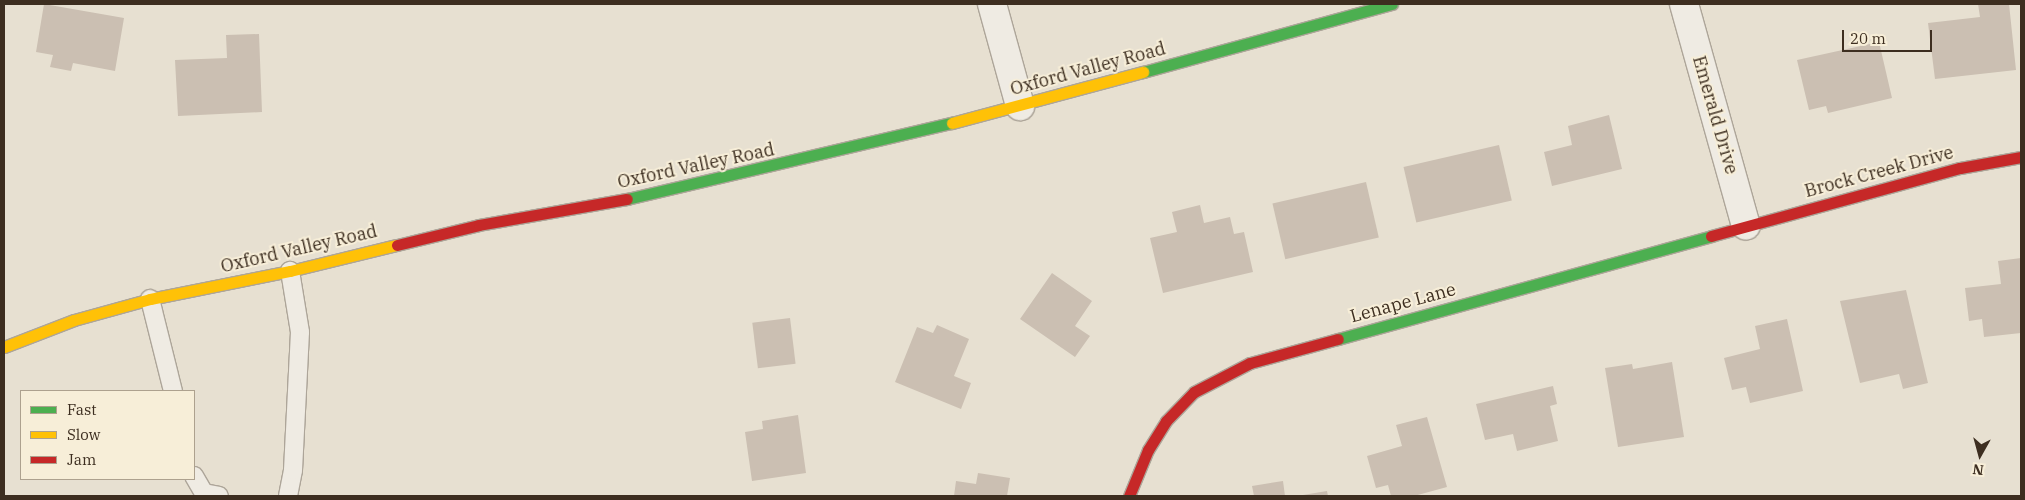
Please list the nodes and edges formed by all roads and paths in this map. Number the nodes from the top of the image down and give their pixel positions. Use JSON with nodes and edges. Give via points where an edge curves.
{"nodes":[{"id":1,"x":992,"y":4,"type":"edge"},
{"id":2,"x":1392,"y":4,"type":"edge"},
{"id":3,"x":1684,"y":4,"type":"edge"},
{"id":4,"x":1020,"y":106,"type":"junction"},
{"id":5,"x":2021,"y":157,"type":"edge"},
{"id":6,"x":1746,"y":226,"type":"junction"},
{"id":7,"x":290,"y":271,"type":"junction"},
{"id":8,"x":150,"y":300,"type":"junction"},
{"id":9,"x":4,"y":346,"type":"edge"},
{"id":10,"x":173,"y":390,"type":"edge"},
{"id":11,"x":195,"y":478,"type":"edge"},
{"id":12,"x":219,"y":496,"type":"edge"},
{"id":13,"x":288,"y":496,"type":"edge"},
{"id":14,"x":1129,"y":496,"type":"edge"}],
"edges":[{"from":1,"to":4,"type":"street"},
{"from":2,"to":4,"type":"street","name":"Oxford Valley Road"},
{"from":3,"to":6,"type":"street","name":"Emerald Drive"},
{"from":4,"to":7,"type":"street","name":"Oxford Valley Road","via":[[818,157],[651,194],[479,225]]},
{"from":5,"to":6,"type":"street","name":"Brock Creek Drive","via":[[1960,168]]},
{"from":6,"to":14,"type":"street","name":"Lenape Lane","via":[[1250,363],[1194,392],[1166,421],[1148,450]]},
{"from":7,"to":8,"type":"street","name":"Oxford Valley Road"},
{"from":7,"to":13,"type":"lane","via":[[300,332],[293,470]]},
{"from":8,"to":9,"type":"street","name":"Oxford Valley Road","via":[[74,320]]},
{"from":8,"to":10,"type":"lane"},
{"from":11,"to":12,"type":"lane","via":[[204,493]]}]}
